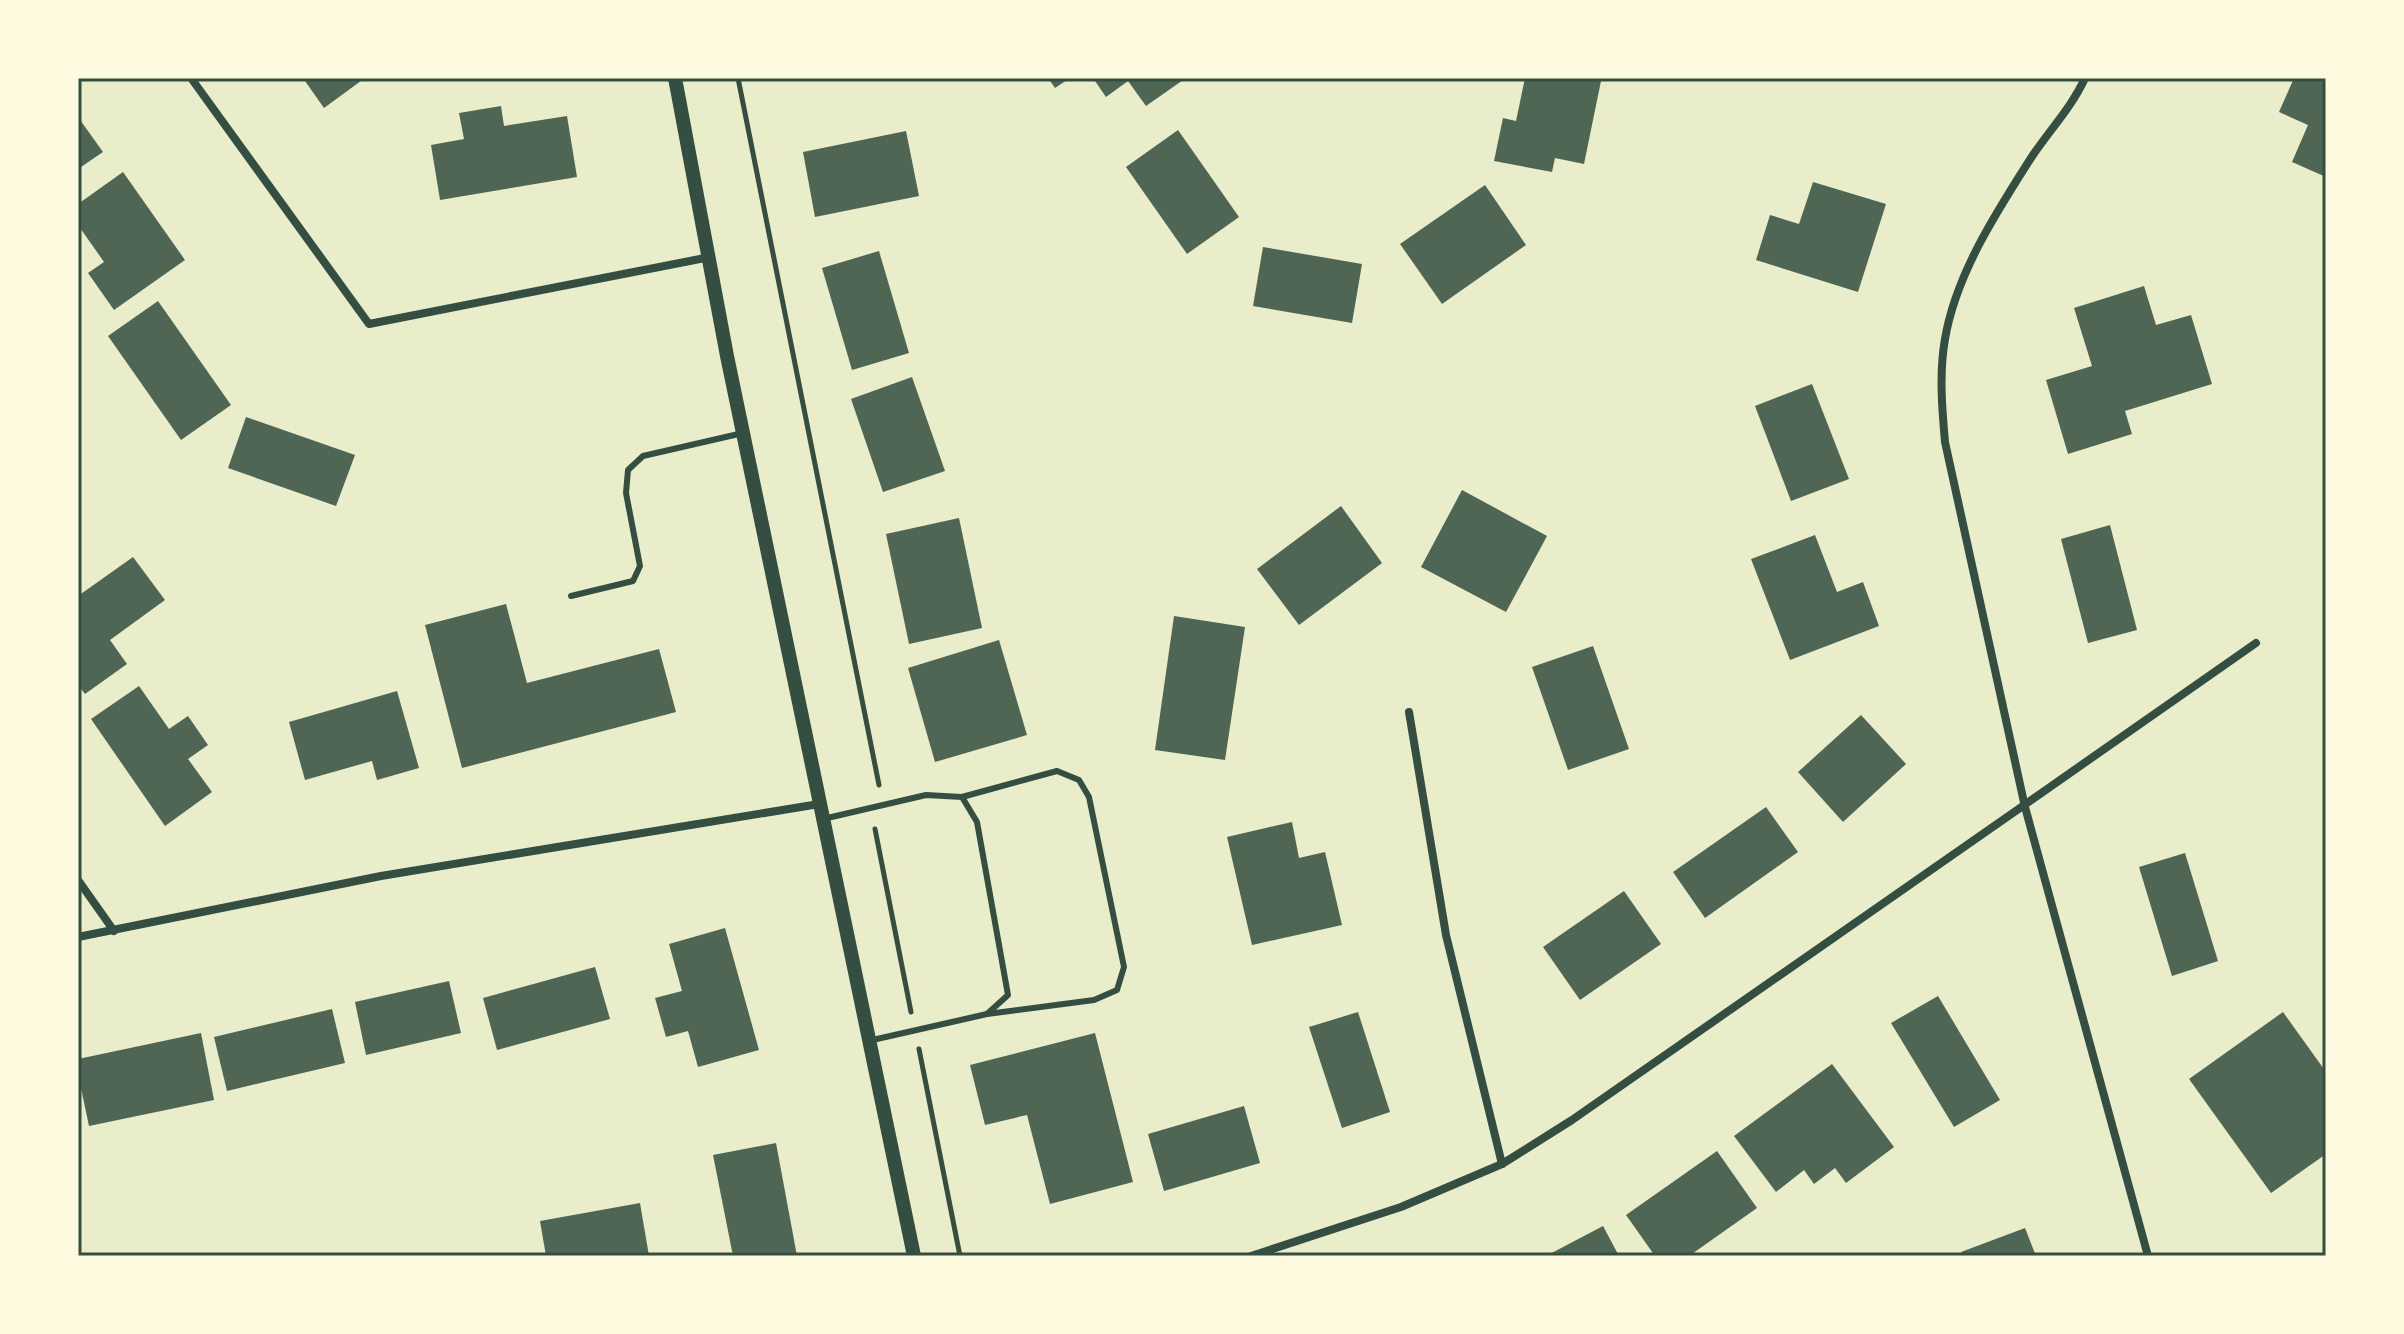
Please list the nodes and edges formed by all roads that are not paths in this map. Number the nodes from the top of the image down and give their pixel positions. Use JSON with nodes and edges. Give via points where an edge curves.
{"nodes":[{"id":1,"x":191,"y":78,"type":"edge"},
{"id":2,"x":675,"y":78,"type":"edge"},
{"id":3,"x":2085,"y":78,"type":"edge"},
{"id":4,"x":710,"y":257,"type":"junction"},
{"id":5,"x":743,"y":433,"type":"junction"},
{"id":6,"x":571,"y":596,"type":"dead end"},
{"id":7,"x":2256,"y":643,"type":"dead end"},
{"id":8,"x":1409,"y":712,"type":"dead end"},
{"id":9,"x":962,"y":797,"type":"junction"},
{"id":10,"x":2025,"y":807,"type":"junction"},
{"id":11,"x":820,"y":811,"type":"junction"},
{"id":12,"x":78,"y":880,"type":"edge"},
{"id":13,"x":114,"y":931,"type":"junction"},
{"id":14,"x":78,"y":937,"type":"edge"},
{"id":15,"x":987,"y":1014,"type":"junction"},
{"id":16,"x":868,"y":1041,"type":"junction"},
{"id":17,"x":1502,"y":1164,"type":"junction"},
{"id":18,"x":914,"y":1256,"type":"edge"},
{"id":19,"x":1251,"y":1256,"type":"edge"},
{"id":20,"x":2148,"y":1256,"type":"edge"}],
"edges":[{"from":1,"to":4,"type":"street","via":[[369,324]]},
{"from":2,"to":4,"type":"street"},
{"from":3,"to":10,"type":"street","via":[[1979,245],[1945,341],[1945,442]]},
{"from":4,"to":5,"type":"street"},
{"from":5,"to":6,"type":"lane","via":[[643,456],[628,470],[626,493],[640,566],[633,581]]},
{"from":5,"to":11,"type":"street"},
{"from":7,"to":10,"type":"street"},
{"from":8,"to":17,"type":"street","via":[[1446,935]]},
{"from":9,"to":11,"type":"lane","via":[[926,795]]},
{"from":9,"to":15,"type":"lane","via":[[977,822],[1008,995]]},
{"from":9,"to":15,"type":"lane","via":[[1057,771],[1079,780],[1089,797],[1124,967],[1117,990],[1094,1000]]},
{"from":10,"to":17,"type":"street"},
{"from":10,"to":20,"type":"street"},
{"from":11,"to":13,"type":"street","via":[[381,876]]},
{"from":11,"to":16,"type":"street"},
{"from":12,"to":13,"type":"street"},
{"from":13,"to":14,"type":"street"},
{"from":15,"to":16,"type":"lane"},
{"from":16,"to":18,"type":"street"},
{"from":17,"to":19,"type":"street","via":[[1401,1207]]}]}
